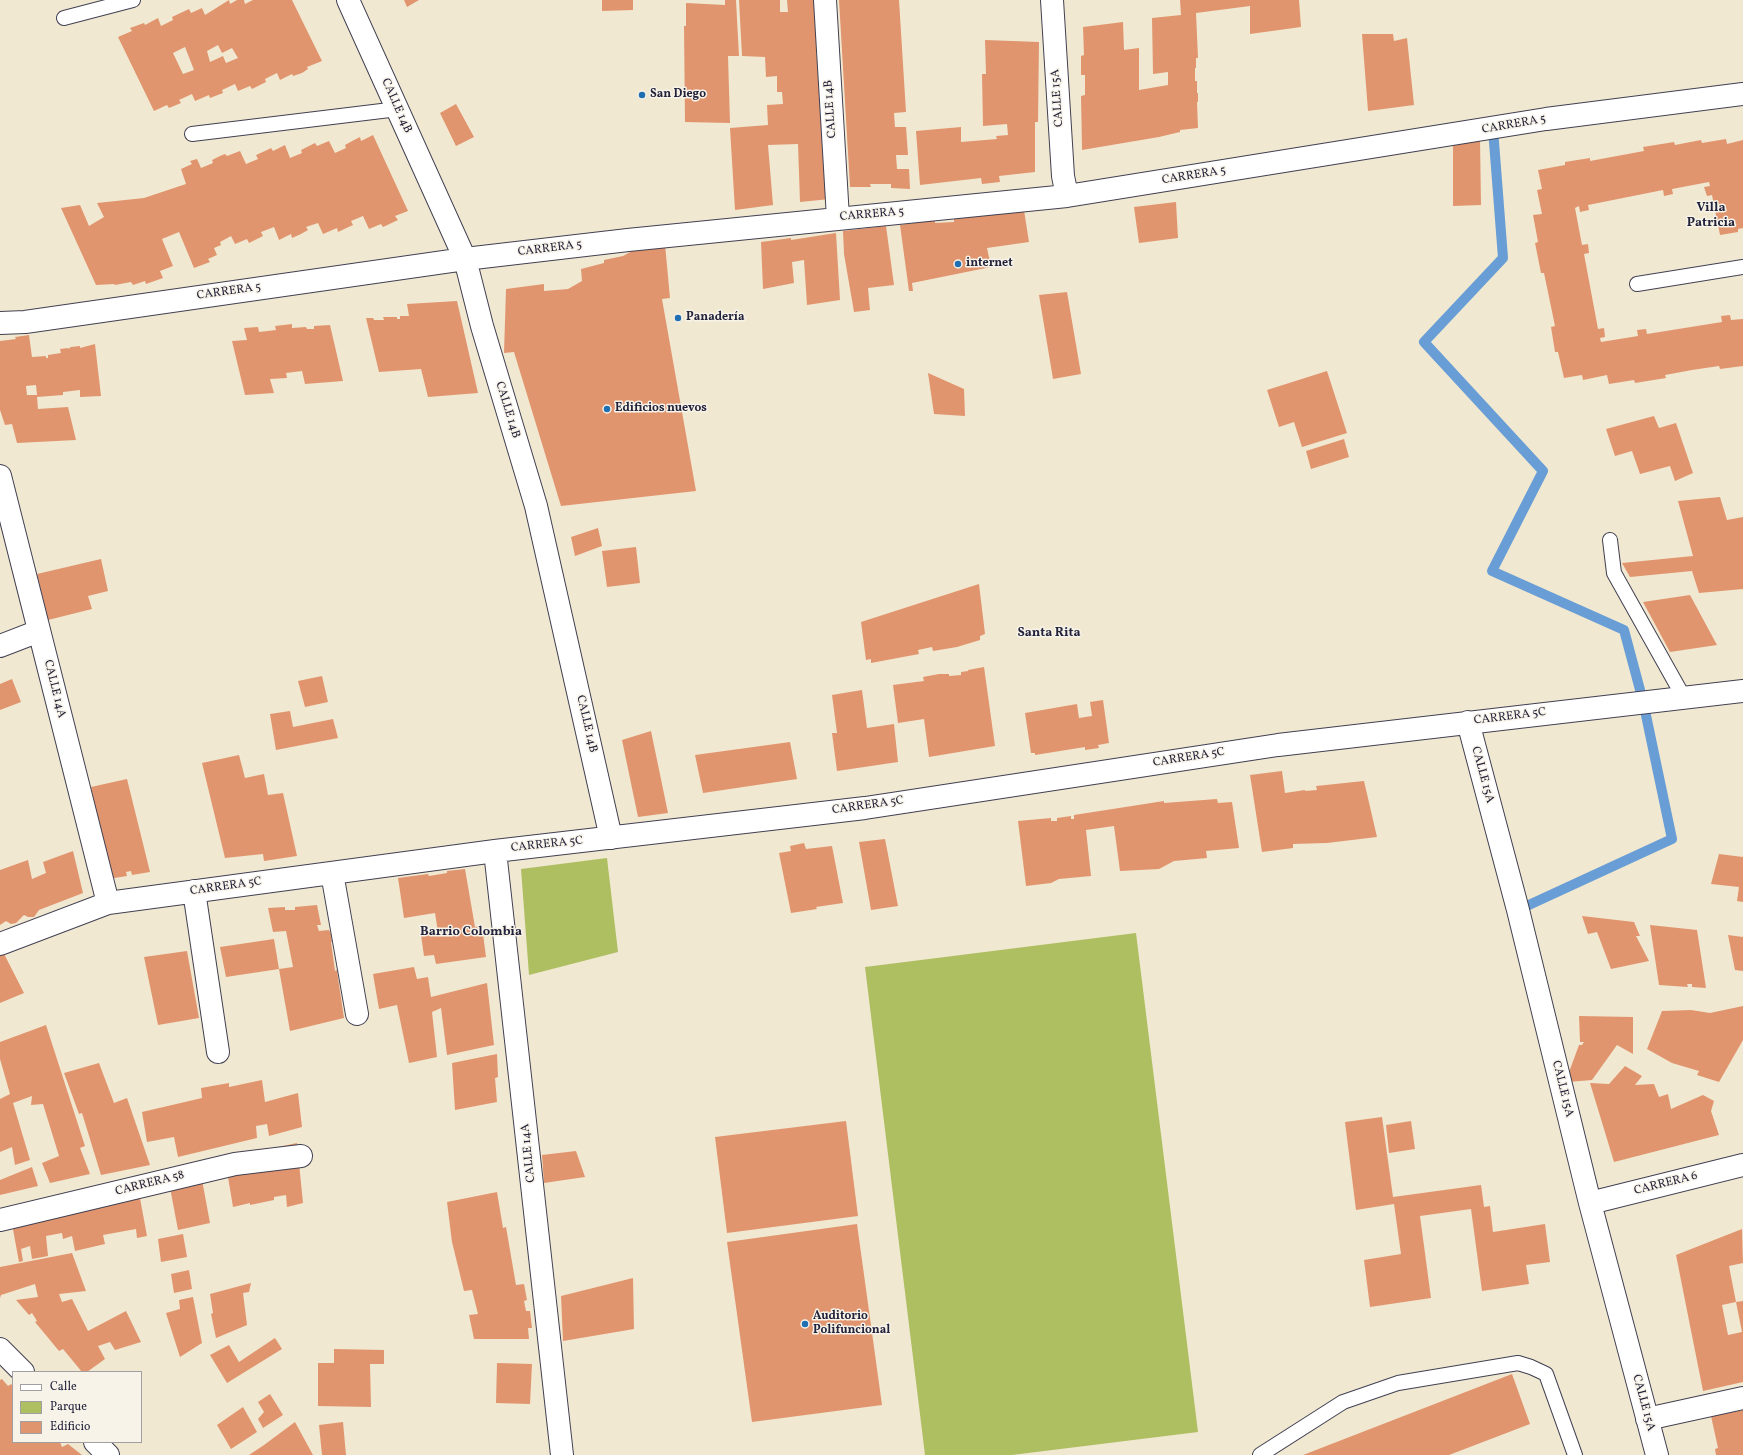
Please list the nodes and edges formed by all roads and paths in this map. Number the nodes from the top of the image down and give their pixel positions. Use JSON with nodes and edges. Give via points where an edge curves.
{"nodes":[{"id":1,"x":133,"y":0,"type":"edge"},
{"id":2,"x":348,"y":0,"type":"edge"},
{"id":3,"x":825,"y":0,"type":"edge"},
{"id":4,"x":1052,"y":0,"type":"edge"},
{"id":5,"x":64,"y":18,"type":"dead end"},
{"id":6,"x":1743,"y":94,"type":"edge"},
{"id":7,"x":398,"y":109,"type":"junction"},
{"id":8,"x":192,"y":134,"type":"dead end"},
{"id":9,"x":1067,"y":196,"type":"junction"},
{"id":10,"x":838,"y":218,"type":"junction"},
{"id":11,"x":465,"y":259,"type":"junction"},
{"id":12,"x":1743,"y":268,"type":"edge"},
{"id":13,"x":1637,"y":284,"type":"dead end"},
{"id":14,"x":0,"y":323,"type":"edge"},
{"id":15,"x":0,"y":476,"type":"edge"},
{"id":16,"x":1610,"y":540,"type":"dead end"},
{"id":17,"x":39,"y":631,"type":"junction"},
{"id":18,"x":0,"y":646,"type":"edge"},
{"id":19,"x":1743,"y":691,"type":"edge"},
{"id":20,"x":1683,"y":696,"type":"junction"},
{"id":21,"x":1468,"y":722,"type":"junction"},
{"id":22,"x":611,"y":838,"type":"junction"},
{"id":23,"x":495,"y":851,"type":"junction"},
{"id":24,"x":332,"y":873,"type":"junction"},
{"id":25,"x":194,"y":891,"type":"junction"},
{"id":26,"x":108,"y":903,"type":"junction"},
{"id":27,"x":0,"y":944,"type":"edge"},
{"id":28,"x":358,"y":1014,"type":"dead end"},
{"id":29,"x":218,"y":1052,"type":"dead end"},
{"id":30,"x":301,"y":1156,"type":"dead end"},
{"id":31,"x":1743,"y":1165,"type":"edge"},
{"id":32,"x":1590,"y":1203,"type":"junction"},
{"id":33,"x":0,"y":1220,"type":"edge"},
{"id":34,"x":0,"y":1349,"type":"edge"},
{"id":35,"x":22,"y":1371,"type":"edge"},
{"id":36,"x":1743,"y":1398,"type":"edge"},
{"id":37,"x":1647,"y":1419,"type":"junction"},
{"id":38,"x":96,"y":1443,"type":"edge"},
{"id":39,"x":108,"y":1455,"type":"edge"},
{"id":40,"x":562,"y":1455,"type":"edge"},
{"id":41,"x":1260,"y":1455,"type":"edge"},
{"id":42,"x":1575,"y":1455,"type":"edge"},
{"id":43,"x":1657,"y":1455,"type":"edge"}],
"edges":[{"from":1,"to":5,"type":"lane"},
{"from":2,"to":7,"type":"street","name":"CALLE 14B"},
{"from":3,"to":10,"type":"street","name":"CALLE 14B"},
{"from":4,"to":9,"type":"street","name":"CALLE 15A","via":[[1063,176]]},
{"from":6,"to":9,"type":"street","name":"CARRERA 5","via":[[1546,119]]},
{"from":7,"to":8,"type":"lane"},
{"from":7,"to":11,"type":"street","name":"CALLE 14B"},
{"from":9,"to":10,"type":"street","name":"CARRERA 5"},
{"from":10,"to":11,"type":"street","name":"CARRERA 5"},
{"from":11,"to":14,"type":"street","name":"CARRERA 5","via":[[25,322]]},
{"from":11,"to":22,"type":"street","name":"CALLE 14B","via":[[482,326],[536,506]]},
{"from":12,"to":13,"type":"lane"},
{"from":15,"to":17,"type":"street","name":"CALLE 14A"},
{"from":16,"to":20,"type":"lane","via":[[1614,573]]},
{"from":17,"to":18,"type":"street"},
{"from":17,"to":26,"type":"street","name":"CALLE 14A"},
{"from":19,"to":20,"type":"street","name":"CARRERA 5C"},
{"from":20,"to":21,"type":"street","name":"CARRERA 5C"},
{"from":21,"to":22,"type":"street","name":"CARRERA 5C","via":[[1278,745],[865,808]]},
{"from":21,"to":32,"type":"street","name":"CALLE 15A","via":[[1518,910]]},
{"from":22,"to":23,"type":"street","name":"CARRERA 5C"},
{"from":23,"to":24,"type":"street","name":"CARRERA 5C"},
{"from":23,"to":40,"type":"street","name":"CALLE 14A"},
{"from":24,"to":25,"type":"street","name":"CARRERA 5C"},
{"from":24,"to":28,"type":"street"},
{"from":25,"to":26,"type":"street","name":"CARRERA 5C"},
{"from":25,"to":29,"type":"street"},
{"from":26,"to":27,"type":"street","name":"CARRERA 5C"},
{"from":30,"to":33,"type":"street","name":"CARRERA 58","via":[[234,1164]]},
{"from":31,"to":32,"type":"street","name":"CARRERA 6"},
{"from":32,"to":37,"type":"street","name":"CALLE 15A"},
{"from":34,"to":35,"type":"street"},
{"from":36,"to":37,"type":"street"},
{"from":37,"to":43,"type":"street","name":"CALLE 15A"},
{"from":38,"to":39,"type":"street"},
{"from":41,"to":42,"type":"lane","via":[[1343,1402],[1398,1383],[1518,1363],[1546,1374]]}]}
